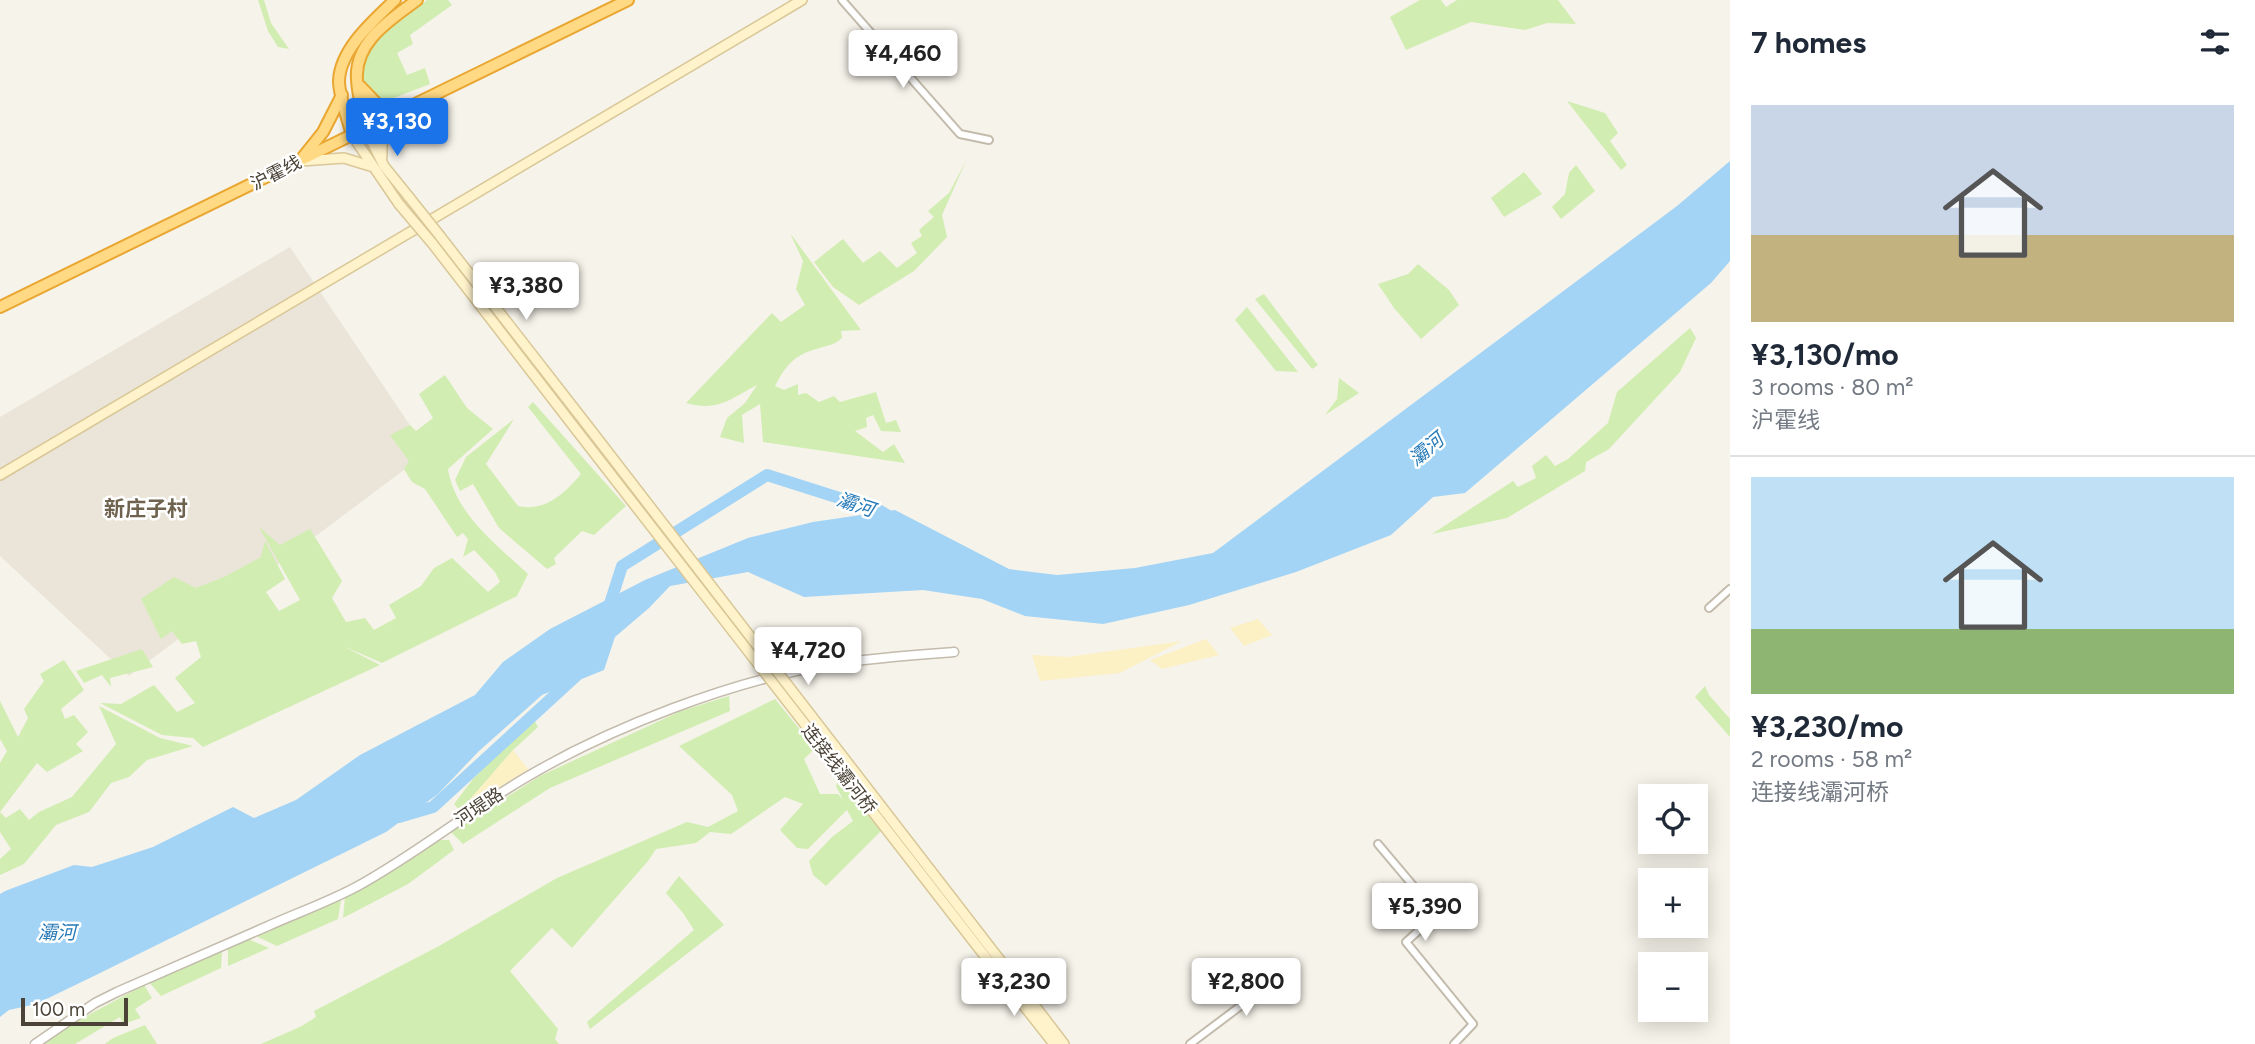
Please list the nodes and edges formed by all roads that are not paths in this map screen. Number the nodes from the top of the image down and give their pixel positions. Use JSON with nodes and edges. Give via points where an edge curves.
{"nodes":[{"id":1,"x":395,"y":0,"type":"edge"},
{"id":2,"x":417,"y":0,"type":"edge"},
{"id":3,"x":628,"y":0,"type":"edge"},
{"id":4,"x":802,"y":0,"type":"edge"},
{"id":5,"x":842,"y":0,"type":"edge"},
{"id":6,"x":357,"y":82,"type":"junction"},
{"id":7,"x":342,"y":95,"type":"junction"},
{"id":8,"x":400,"y":113,"type":"junction"},
{"id":9,"x":366,"y":130,"type":"junction"},
{"id":10,"x":352,"y":135,"type":"junction"},
{"id":11,"x":989,"y":140,"type":"dead end"},
{"id":12,"x":300,"y":161,"type":"junction"},
{"id":13,"x":383,"y":163,"type":"junction"},
{"id":14,"x":372,"y":167,"type":"junction"},
{"id":15,"x":0,"y":307,"type":"edge"},
{"id":16,"x":0,"y":475,"type":"edge"},
{"id":17,"x":1730,"y":589,"type":"edge"},
{"id":18,"x":1709,"y":608,"type":"dead end"},
{"id":19,"x":954,"y":652,"type":"dead end"},
{"id":20,"x":1378,"y":844,"type":"dead end"},
{"id":21,"x":1002,"y":970,"type":"junction"},
{"id":22,"x":1287,"y":971,"type":"dead end"},
{"id":23,"x":35,"y":1044,"type":"edge"},
{"id":24,"x":1054,"y":1044,"type":"edge"},
{"id":25,"x":1064,"y":1044,"type":"edge"},
{"id":26,"x":1189,"y":1044,"type":"edge"},
{"id":27,"x":1454,"y":1044,"type":"edge"}],
"edges":[{"from":1,"to":7,"type":"highway","via":[[366,26],[348,52],[339,80]]},
{"from":2,"to":6,"type":"highway","via":[[367,43],[358,62]]},
{"from":3,"to":8,"type":"highway","name":"沪霍线"},
{"from":4,"to":16,"type":"main road"},
{"from":5,"to":11,"type":"street","via":[[960,134]]},
{"from":6,"to":8,"type":"highway","via":[[372,101]]},
{"from":6,"to":9,"type":"highway"},
{"from":7,"to":10,"type":"highway"},
{"from":7,"to":12,"type":"highway","via":[[323,132]]},
{"from":8,"to":9,"type":"highway","name":"沪霍线"},
{"from":8,"to":13,"type":"main road","via":[[382,144]]},
{"from":9,"to":10,"type":"highway","name":"沪霍线"},
{"from":9,"to":13,"type":"main road","name":"连接线灞河桥"},
{"from":10,"to":12,"type":"highway","name":"沪霍线"},
{"from":10,"to":14,"type":"main road","name":"连接线灞河桥"},
{"from":12,"to":14,"type":"main road","via":[[344,158]]},
{"from":12,"to":15,"type":"highway","name":"沪霍线"},
{"from":13,"to":21,"type":"main road","name":"连接线灞河桥","bridge":true},
{"from":14,"to":21,"type":"main road","name":"连接线灞河桥","bridge":true},
{"from":17,"to":18,"type":"street"},
{"from":19,"to":23,"type":"street","name":"河堤路","via":[[787,673],[622,730],[561,757],[504,790],[408,857],[360,884],[117,992]]},
{"from":20,"to":27,"type":"street","via":[[1437,915],[1406,942],[1473,1024]]},
{"from":21,"to":24,"type":"main road"},
{"from":21,"to":25,"type":"main road"},
{"from":22,"to":26,"type":"street"}]}
